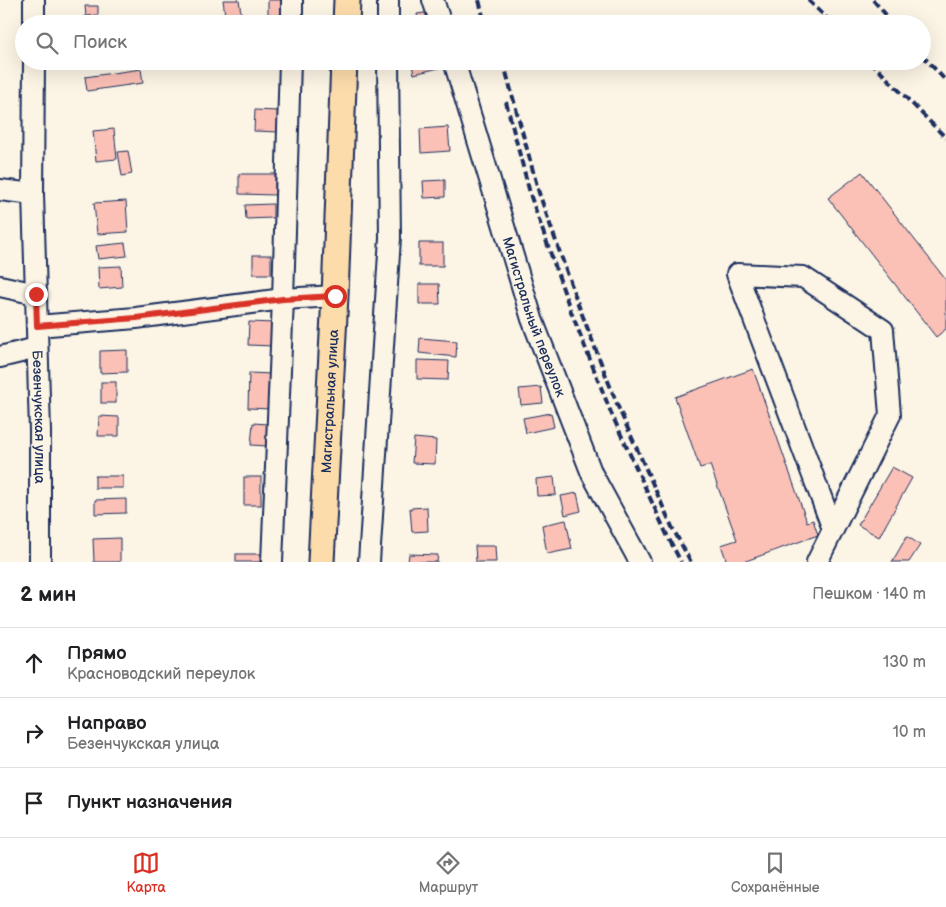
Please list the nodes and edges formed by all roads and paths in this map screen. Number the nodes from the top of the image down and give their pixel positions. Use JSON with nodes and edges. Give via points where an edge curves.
{"nodes":[{"id":1,"x":34,"y":0,"type":"edge"},
{"id":2,"x":292,"y":0,"type":"edge"},
{"id":3,"x":347,"y":0,"type":"edge"},
{"id":4,"x":388,"y":0,"type":"edge"},
{"id":5,"x":433,"y":0,"type":"edge"},
{"id":6,"x":34,"y":15,"type":"edge"},
{"id":7,"x":292,"y":15,"type":"edge"},
{"id":8,"x":346,"y":15,"type":"edge"},
{"id":9,"x":388,"y":15,"type":"edge"},
{"id":10,"x":438,"y":15,"type":"edge"},
{"id":11,"x":34,"y":70,"type":"edge"},
{"id":12,"x":290,"y":70,"type":"edge"},
{"id":13,"x":344,"y":70,"type":"edge"},
{"id":14,"x":388,"y":70,"type":"edge"},
{"id":15,"x":457,"y":70,"type":"edge"},
{"id":16,"x":0,"y":190,"type":"edge"},
{"id":17,"x":33,"y":194,"type":"junction"},
{"id":18,"x":0,"y":286,"type":"edge"},
{"id":19,"x":36,"y":294,"type":"junction"},
{"id":20,"x":335,"y":296,"type":"junction"},
{"id":21,"x":283,"y":299,"type":"junction"},
{"id":22,"x":37,"y":326,"type":"junction"},
{"id":23,"x":37,"y":348,"type":"junction"},
{"id":24,"x":0,"y":357,"type":"edge"},
{"id":25,"x":834,"y":529,"type":"junction"},
{"id":26,"x":40,"y":562,"type":"edge"},
{"id":27,"x":272,"y":562,"type":"edge"},
{"id":28,"x":321,"y":562,"type":"edge"},
{"id":29,"x":369,"y":562,"type":"edge"},
{"id":30,"x":640,"y":562,"type":"edge"},
{"id":31,"x":817,"y":562,"type":"edge"}],
"edges":[{"from":1,"to":6,"type":"street"},
{"from":2,"to":7,"type":"street"},
{"from":3,"to":8,"type":"main road"},
{"from":4,"to":9,"type":"street"},
{"from":5,"to":10,"type":"street"},
{"from":11,"to":17,"type":"street","name":"Безенчукская улица"},
{"from":12,"to":21,"type":"street"},
{"from":13,"to":20,"type":"main road","name":"Магистральная улица"},
{"from":14,"to":29,"type":"street","via":[[390,238]]},
{"from":15,"to":30,"type":"street","name":"Магистральный переулок","via":[[532,318],[592,474]]},
{"from":16,"to":17,"type":"street"},
{"from":17,"to":19,"type":"street","name":"Безенчукская улица"},
{"from":18,"to":19,"type":"street"},
{"from":19,"to":22,"type":"street","name":"Безенчукская улица"},
{"from":20,"to":21,"type":"street"},
{"from":20,"to":28,"type":"main road","name":"Магистральная улица"},
{"from":21,"to":22,"type":"street","via":[[136,318]]},
{"from":21,"to":27,"type":"street"},
{"from":22,"to":23,"type":"street","name":"Безенчукская улица"},
{"from":23,"to":24,"type":"street"},
{"from":23,"to":26,"type":"street","name":"Безенчукская улица"},
{"from":25,"to":25,"type":"street","via":[[890,415],[883,330],[803,277],[737,274]]},
{"from":25,"to":31,"type":"street"}]}
